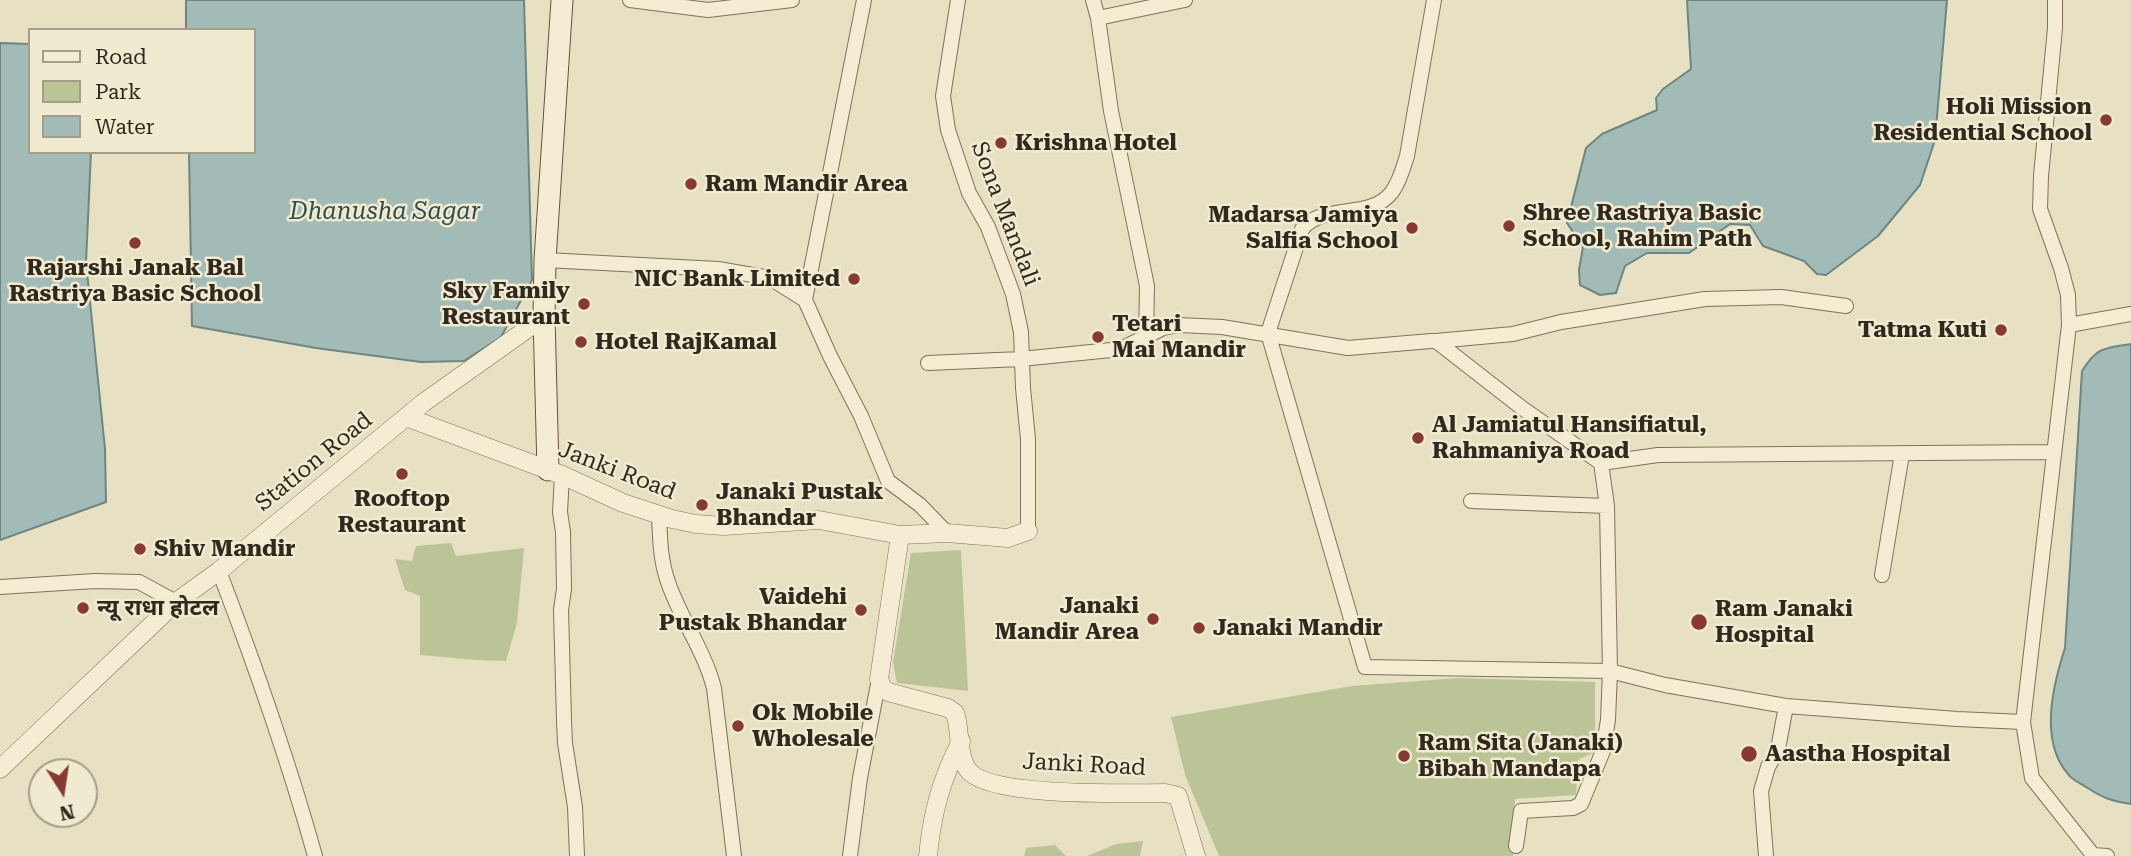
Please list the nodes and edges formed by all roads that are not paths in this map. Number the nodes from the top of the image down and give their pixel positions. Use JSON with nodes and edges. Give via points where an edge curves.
{"nodes":[{"id":1,"x":562,"y":0,"type":"edge"},
{"id":2,"x":631,"y":0,"type":"edge"},
{"id":3,"x":792,"y":0,"type":"edge"},
{"id":4,"x":864,"y":0,"type":"edge"},
{"id":5,"x":958,"y":0,"type":"edge"},
{"id":6,"x":1093,"y":0,"type":"edge"},
{"id":7,"x":1185,"y":0,"type":"edge"},
{"id":8,"x":1434,"y":0,"type":"edge"},
{"id":9,"x":2055,"y":0,"type":"edge"},
{"id":10,"x":1098,"y":18,"type":"junction"},
{"id":11,"x":545,"y":260,"type":"junction"},
{"id":12,"x":805,"y":300,"type":"junction"},
{"id":13,"x":1846,"y":306,"type":"dead end"},
{"id":14,"x":2131,"y":314,"type":"edge"},
{"id":15,"x":544,"y":317,"type":"junction"},
{"id":16,"x":2069,"y":325,"type":"junction"},
{"id":17,"x":1268,"y":333,"type":"junction"},
{"id":18,"x":1146,"y":338,"type":"junction"},
{"id":19,"x":1436,"y":341,"type":"junction"},
{"id":20,"x":1021,"y":359,"type":"junction"},
{"id":21,"x":928,"y":363,"type":"dead end"},
{"id":22,"x":406,"y":418,"type":"junction"},
{"id":23,"x":2053,"y":452,"type":"junction"},
{"id":24,"x":1902,"y":454,"type":"junction"},
{"id":25,"x":1601,"y":463,"type":"junction"},
{"id":26,"x":555,"y":472,"type":"junction"},
{"id":27,"x":1471,"y":501,"type":"dead end"},
{"id":28,"x":1607,"y":506,"type":"junction"},
{"id":29,"x":659,"y":515,"type":"junction"},
{"id":30,"x":1028,"y":531,"type":"joint"},
{"id":31,"x":947,"y":533,"type":"junction"},
{"id":32,"x":901,"y":534,"type":"junction"},
{"id":33,"x":219,"y":571,"type":"junction"},
{"id":34,"x":1882,"y":575,"type":"dead end"},
{"id":35,"x":0,"y":587,"type":"edge"},
{"id":36,"x":176,"y":602,"type":"junction"},
{"id":37,"x":1611,"y":671,"type":"junction"},
{"id":38,"x":879,"y":679,"type":"junction"},
{"id":39,"x":1786,"y":706,"type":"junction"},
{"id":40,"x":2022,"y":722,"type":"junction"},
{"id":41,"x":961,"y":741,"type":"junction"},
{"id":42,"x":0,"y":769,"type":"edge"},
{"id":43,"x":1516,"y":846,"type":"dead end"},
{"id":44,"x":315,"y":856,"type":"edge"},
{"id":45,"x":577,"y":856,"type":"edge"},
{"id":46,"x":734,"y":856,"type":"edge"},
{"id":47,"x":850,"y":856,"type":"edge"},
{"id":48,"x":928,"y":856,"type":"edge"},
{"id":49,"x":1196,"y":856,"type":"edge"},
{"id":50,"x":1766,"y":856,"type":"edge"},
{"id":51,"x":2098,"y":856,"type":"edge"}],
"edges":[{"from":1,"to":11,"type":"main road"},
{"from":2,"to":3,"type":"street","via":[[708,10]]},
{"from":4,"to":12,"type":"street"},
{"from":5,"to":20,"type":"street","name":"Sona Mandali","via":[[943,96],[948,130],[969,193],[988,227],[1013,295]]},
{"from":6,"to":10,"type":"street"},
{"from":7,"to":10,"type":"street"},
{"from":8,"to":17,"type":"street","via":[[1399,179],[1391,194],[1378,204],[1309,220],[1302,229]]},
{"from":9,"to":16,"type":"street","via":[[2040,209],[2062,268]]},
{"from":10,"to":18,"type":"street","via":[[1105,78],[1147,286]]},
{"from":11,"to":12,"type":"street","via":[[718,269],[770,278]]},
{"from":11,"to":15,"type":"main road"},
{"from":12,"to":31,"type":"street","via":[[888,481]]},
{"from":13,"to":19,"type":"street","via":[[1781,297],[1705,299],[1513,334]]},
{"from":14,"to":16,"type":"street"},
{"from":15,"to":22,"type":"street","name":"Station Road"},
{"from":15,"to":26,"type":"main road"},
{"from":16,"to":23,"type":"street"},
{"from":17,"to":18,"type":"street","via":[[1180,325]]},
{"from":17,"to":19,"type":"street","via":[[1348,348]]},
{"from":17,"to":37,"type":"street","via":[[1365,667]]},
{"from":18,"to":20,"type":"street","via":[[1121,349]]},
{"from":19,"to":25,"type":"street"},
{"from":20,"to":21,"type":"street"},
{"from":20,"to":30,"type":"street","name":"Sona Mandali","via":[[1029,466]]},
{"from":22,"to":26,"type":"street","name":"Janki Road"},
{"from":22,"to":33,"type":"street","name":"Station Road"},
{"from":23,"to":24,"type":"street"},
{"from":23,"to":40,"type":"street"},
{"from":24,"to":25,"type":"street","via":[[1658,455]]},
{"from":24,"to":34,"type":"street"},
{"from":25,"to":28,"type":"street"},
{"from":26,"to":29,"type":"street","name":"Janki Road"},
{"from":26,"to":45,"type":"street","via":[[563,532],[565,743]]},
{"from":27,"to":28,"type":"street"},
{"from":28,"to":37,"type":"street"},
{"from":29,"to":32,"type":"street","name":"Janki Road","via":[[723,526],[818,520]]},
{"from":29,"to":46,"type":"street","via":[[667,580],[709,666],[714,688]]},
{"from":30,"to":31,"type":"street","name":"Janki Road","via":[[1009,538]]},
{"from":31,"to":32,"type":"street","name":"Janki Road"},
{"from":32,"to":38,"type":"street"},
{"from":33,"to":36,"type":"street","name":"Station Road"},
{"from":33,"to":44,"type":"street","via":[[264,689]]},
{"from":35,"to":36,"type":"street","via":[[139,582]]},
{"from":36,"to":42,"type":"street","name":"Station Road"},
{"from":37,"to":39,"type":"street"},
{"from":37,"to":43,"type":"street","via":[[1603,751],[1581,804],[1523,809]]},
{"from":38,"to":41,"type":"street","name":"Janki Road","via":[[888,692],[955,713]]},
{"from":38,"to":47,"type":"street"},
{"from":39,"to":40,"type":"street"},
{"from":39,"to":50,"type":"street","via":[[1777,750],[1761,791]]},
{"from":40,"to":51,"type":"street","via":[[2032,778]]},
{"from":41,"to":48,"type":"street","via":[[944,774]]},
{"from":41,"to":49,"type":"street","name":"Janki Road","via":[[968,770],[1005,785],[1063,793],[1178,796]]}]}
